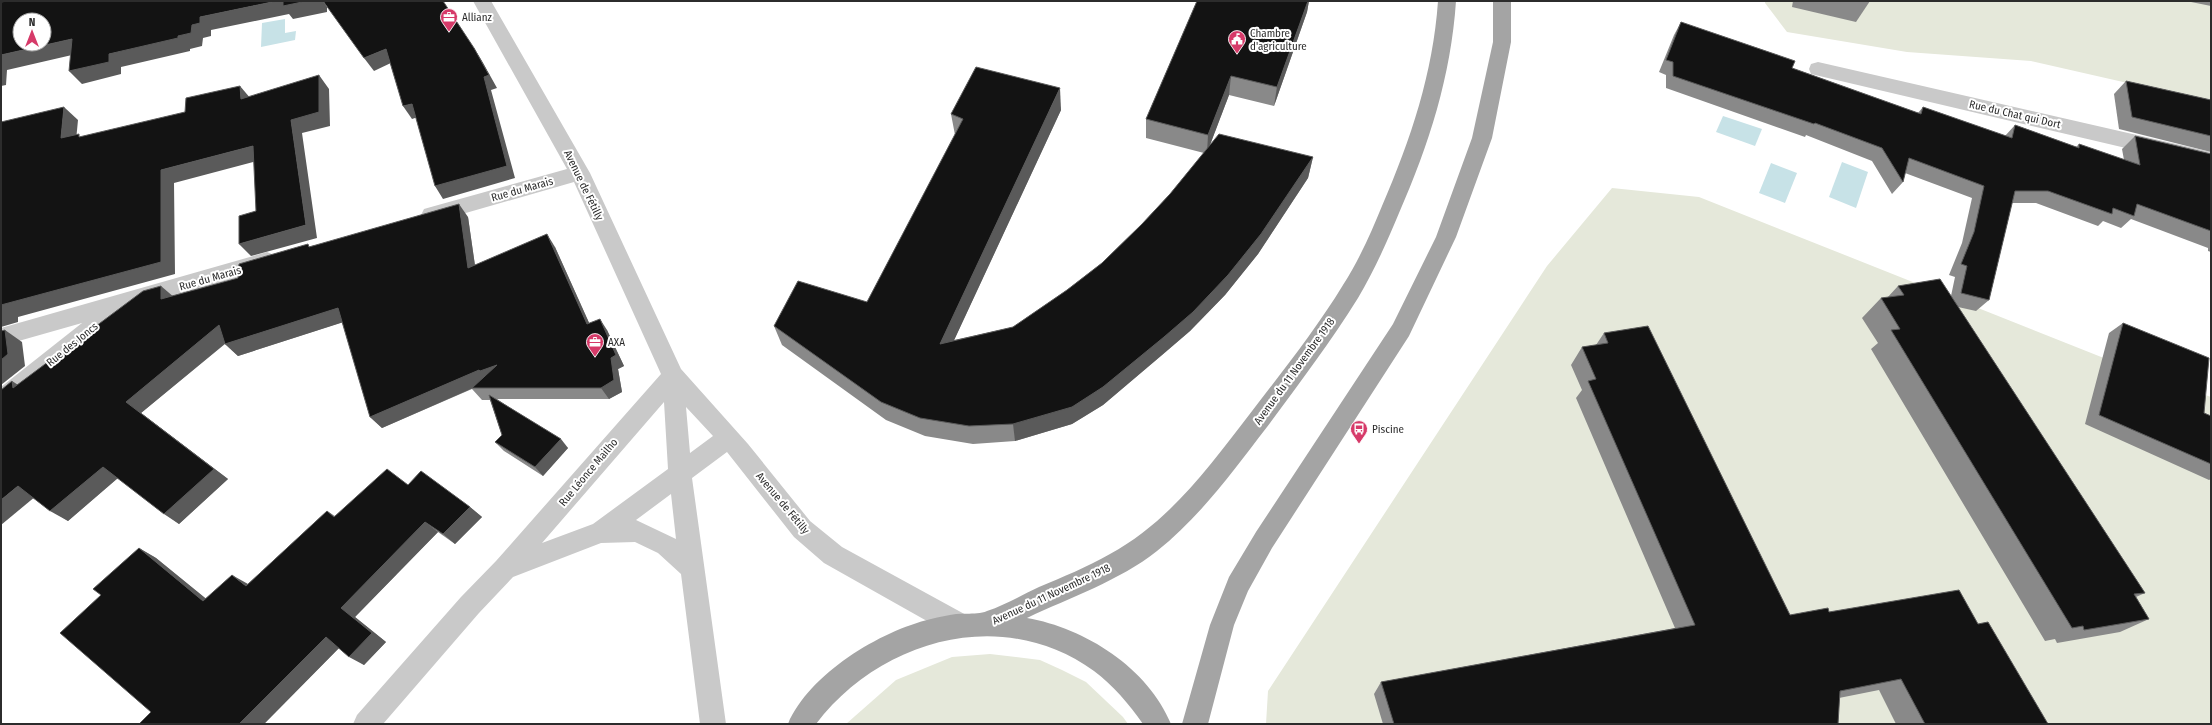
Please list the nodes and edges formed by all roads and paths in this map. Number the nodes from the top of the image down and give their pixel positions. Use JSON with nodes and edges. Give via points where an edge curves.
{"nodes":[{"id":1,"x":482,"y":1,"type":"edge"},
{"id":2,"x":1447,"y":1,"type":"edge"},
{"id":3,"x":1502,"y":1,"type":"edge"},
{"id":4,"x":1818,"y":69,"type":"dead end"},
{"id":5,"x":2211,"y":160,"type":"edge"},
{"id":6,"x":580,"y":173,"type":"junction"},
{"id":7,"x":413,"y":220,"type":"edge"},
{"id":8,"x":283,"y":257,"type":"edge"},
{"id":9,"x":123,"y":302,"type":"junction"},
{"id":10,"x":1,"y":337,"type":"edge"},
{"id":11,"x":673,"y":376,"type":"junction"},
{"id":12,"x":1,"y":400,"type":"edge"},
{"id":13,"x":727,"y":439,"type":"junction"},
{"id":14,"x":680,"y":476,"type":"junction"},
{"id":15,"x":601,"y":532,"type":"junction"},
{"id":16,"x":691,"y":567,"type":"junction"},
{"id":17,"x":505,"y":569,"type":"junction"},
{"id":18,"x":988,"y":624,"type":"junction"},
{"id":19,"x":959,"y":625,"type":"junction"},
{"id":20,"x":366,"y":724,"type":"edge"},
{"id":21,"x":713,"y":724,"type":"edge"},
{"id":22,"x":801,"y":724,"type":"edge"},
{"id":23,"x":1158,"y":724,"type":"edge"},
{"id":24,"x":1195,"y":724,"type":"edge"}],
"edges":[{"from":1,"to":6,"type":"street","name":"Avenue de Fétilly"},
{"from":2,"to":18,"type":"main road","name":"Avenue du 11 Novembre 1918","via":[[1445,35],[1438,73],[1407,173],[1373,250],[1345,302],[1311,352],[1223,467],[1187,508],[1148,544],[1101,572]]},
{"from":3,"to":24,"type":"main road","via":[[1502,42],[1482,138],[1446,237],[1401,330],[1264,540],[1238,585],[1222,625]]},
{"from":4,"to":5,"type":"street","name":"Rue du Chat qui Dort"},
{"from":6,"to":7,"type":"street","name":"Rue du Marais"},
{"from":6,"to":11,"type":"street","name":"Avenue de Fétilly"},
{"from":8,"to":9,"type":"street","name":"Rue du Marais"},
{"from":9,"to":10,"type":"street","name":"Rue du Marais"},
{"from":9,"to":12,"type":"street","name":"Rue des Joncs"},
{"from":11,"to":13,"type":"street","name":"Avenue de Fétilly"},
{"from":11,"to":14,"type":"street","name":"Avenue de Fétilly"},
{"from":11,"to":17,"type":"street","name":"Rue Léonce Mailho"},
{"from":13,"to":14,"type":"street","name":"Rue Léonce Mailho"},
{"from":13,"to":19,"type":"street","name":"Avenue de Fétilly","via":[[740,451],[802,529],[833,555]]},
{"from":14,"to":15,"type":"street","name":"Rue Léonce Mailho","via":[[644,498]]},
{"from":14,"to":16,"type":"street","name":"Avenue de Fétilly"},
{"from":15,"to":16,"type":"street","name":"Rue Léonce Mailho","via":[[637,531],[666,545]]},
{"from":15,"to":17,"type":"street","name":"Rue Léonce Mailho"},
{"from":16,"to":21,"type":"street","name":"Avenue de Fétilly"},
{"from":17,"to":20,"type":"street","name":"Rue Léonce Mailho","via":[[470,605]]},
{"from":18,"to":19,"type":"main road"},
{"from":18,"to":23,"type":"main road","via":[[1034,630],[1078,647],[1113,670],[1142,700]]},
{"from":19,"to":22,"type":"main road","via":[[915,636],[873,655],[836,684]]}]}
